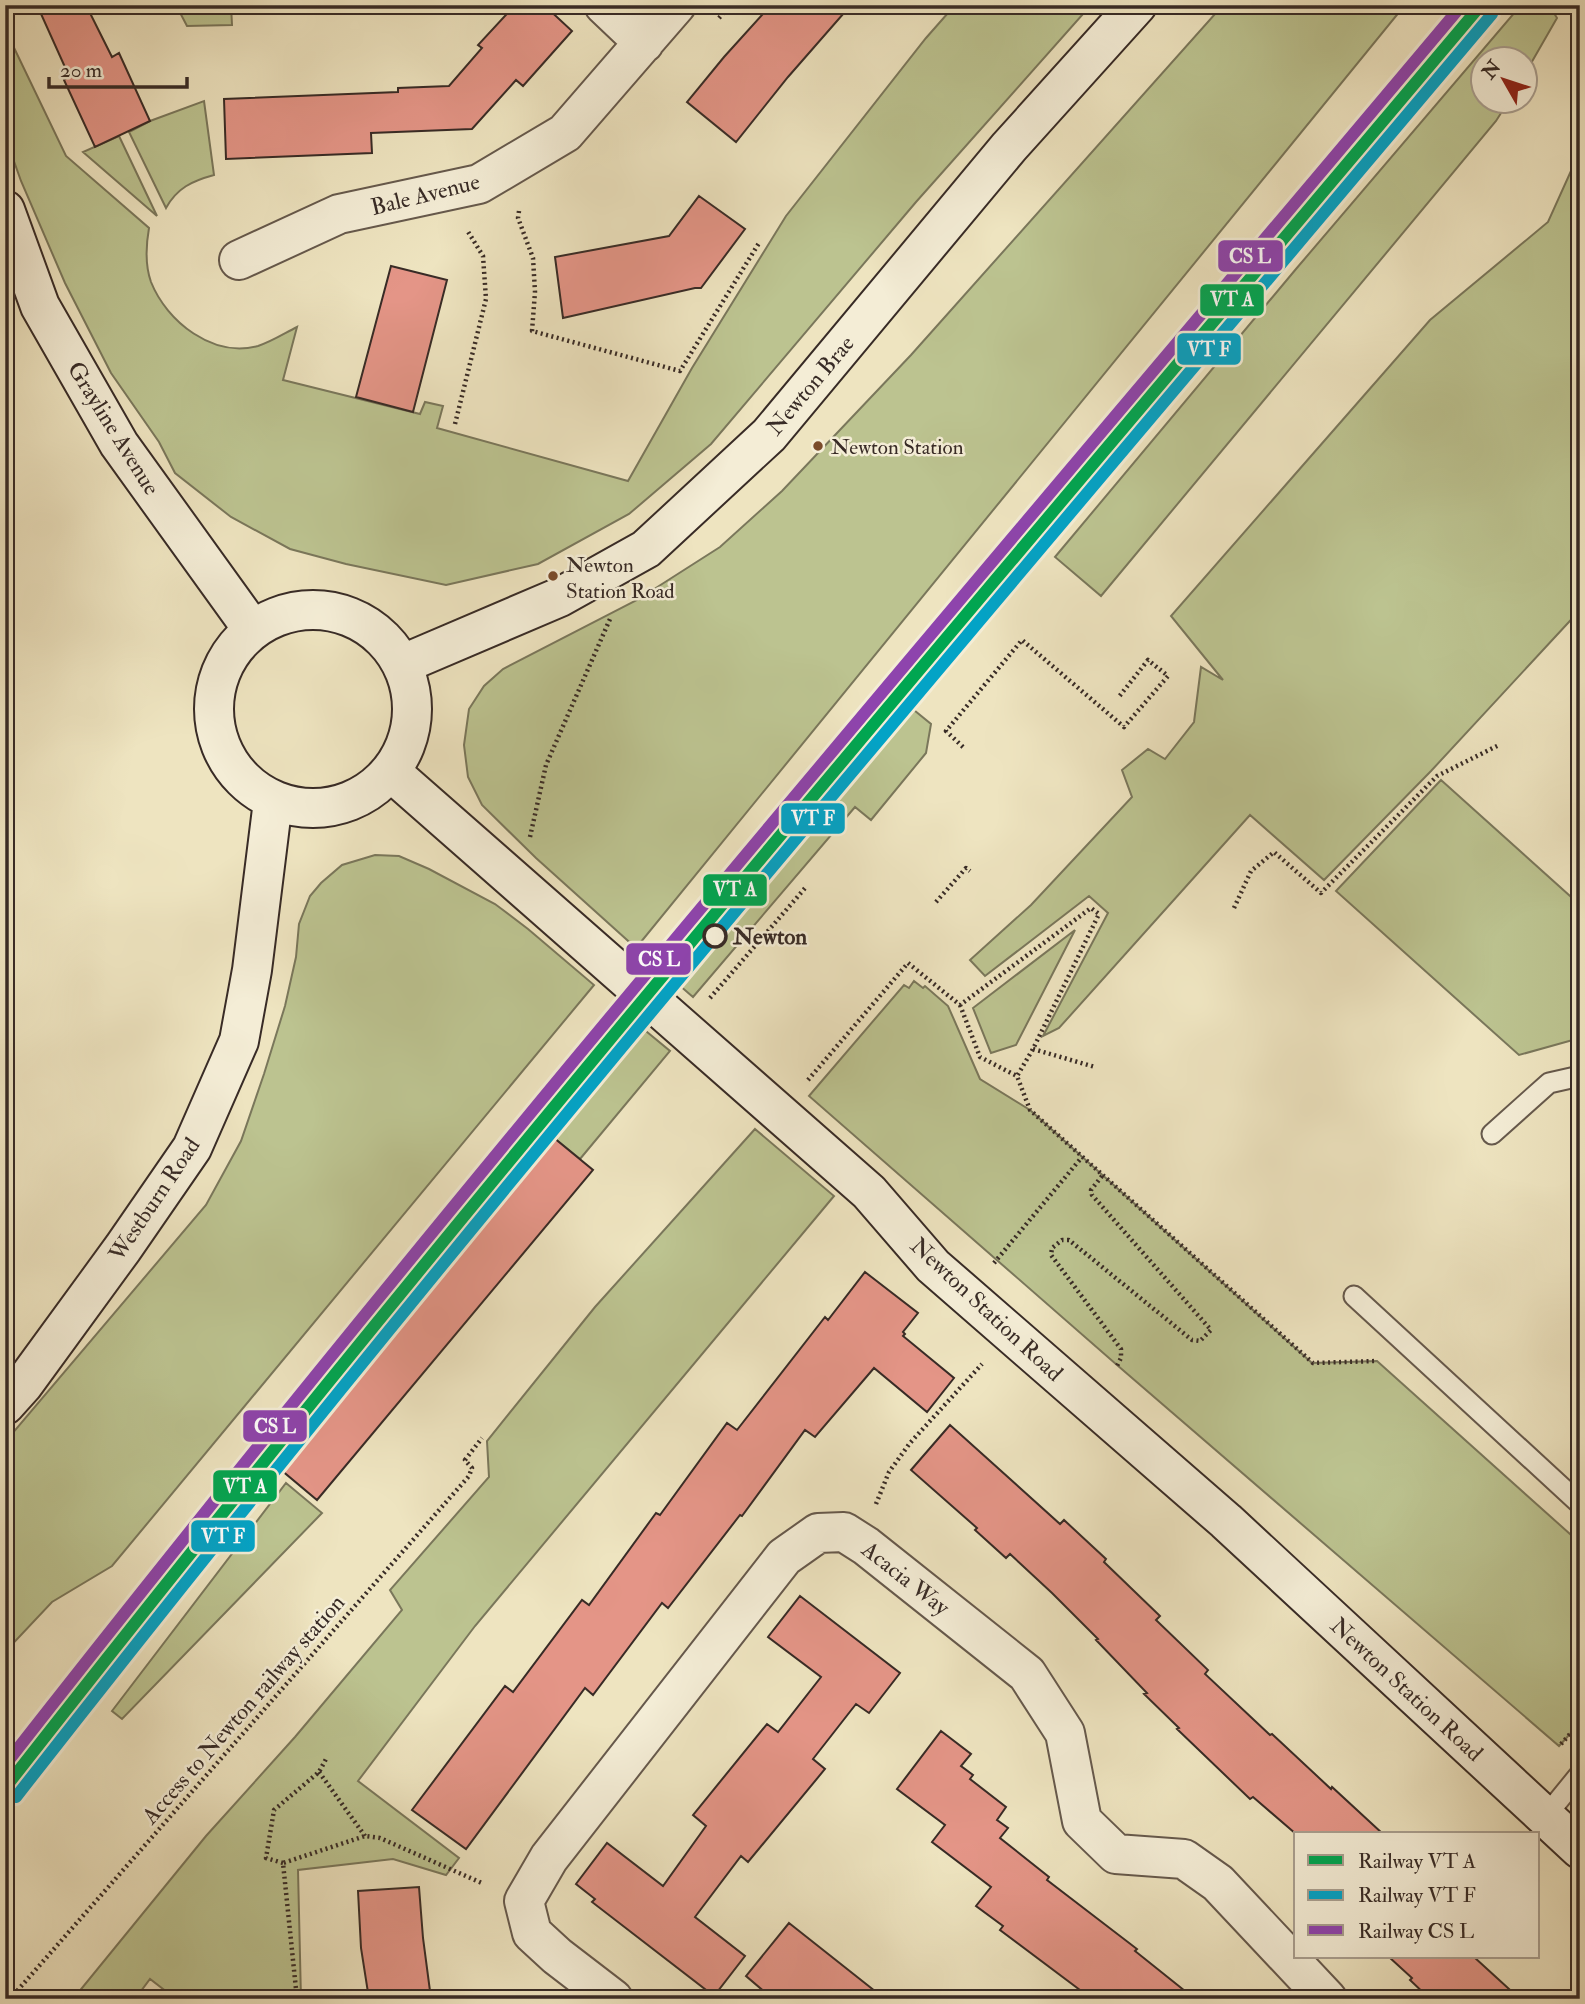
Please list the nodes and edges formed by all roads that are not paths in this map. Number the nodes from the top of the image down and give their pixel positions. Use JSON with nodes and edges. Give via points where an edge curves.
{"nodes":[{"id":1,"x":604,"y":5,"type":"edge"},
{"id":2,"x":676,"y":5,"type":"edge"},
{"id":3,"x":1137,"y":5,"type":"edge"},
{"id":4,"x":644,"y":43,"type":"junction"},
{"id":5,"x":5,"y":210,"type":"edge"},
{"id":6,"x":239,"y":260,"type":"dead end"},
{"id":7,"x":253,"y":630,"type":"junction"},
{"id":8,"x":403,"y":664,"type":"junction"},
{"id":9,"x":391,"y":772,"type":"junction"},
{"id":10,"x":273,"y":801,"type":"junction"},
{"id":11,"x":1580,"y":1076,"type":"edge"},
{"id":12,"x":1492,"y":1134,"type":"dead end"},
{"id":13,"x":1354,"y":1296,"type":"dead end"},
{"id":14,"x":5,"y":1405,"type":"edge"},
{"id":15,"x":1580,"y":1504,"type":"edge"},
{"id":16,"x":1580,"y":1774,"type":"edge"},
{"id":17,"x":1545,"y":1817,"type":"junction"},
{"id":18,"x":1580,"y":1849,"type":"edge"},
{"id":19,"x":613,"y":1999,"type":"edge"},
{"id":20,"x":1327,"y":1999,"type":"edge"}],
"edges":[{"from":1,"to":4,"type":"street"},
{"from":2,"to":4,"type":"street","name":"Bale Avenue"},
{"from":3,"to":8,"type":"street","name":"Newton Brae","via":[[1009,147],[769,435],[646,550],[560,597]]},
{"from":4,"to":6,"type":"street","name":"Bale Avenue","via":[[565,133],[479,184],[339,214]]},
{"from":5,"to":7,"type":"street","name":"Grayline Avenue","via":[[40,306],[119,444]]},
{"from":7,"to":8,"type":"street","via":[[287,612],[330,610],[371,627]]},
{"from":7,"to":10,"type":"street","via":[[228,657],[214,696],[216,732],[233,769],[248,786]]},
{"from":8,"to":9,"type":"street","via":[[412,695],[409,736]]},
{"from":9,"to":10,"type":"street","via":[[362,796],[331,807],[300,809]]},
{"from":9,"to":17,"type":"street","name":"Newton Station Road","via":[[869,1192],[933,1266],[1226,1521]]},
{"from":10,"to":14,"type":"street","name":"Westburn Road","via":[[239,1041],[197,1136],[123,1248]]},
{"from":11,"to":12,"type":"lane","via":[[1549,1083]]},
{"from":13,"to":15,"type":"lane"},
{"from":16,"to":17,"type":"lane"},
{"from":17,"to":18,"type":"street","name":"Newton Station Road"},
{"from":19,"to":20,"type":"street","name":"Acacia Way","via":[[532,1933],[524,1901],[550,1858],[783,1557],[818,1533],[844,1532],[1027,1674],[1065,1732],[1082,1821],[1116,1854],[1184,1860],[1218,1883]]}]}
